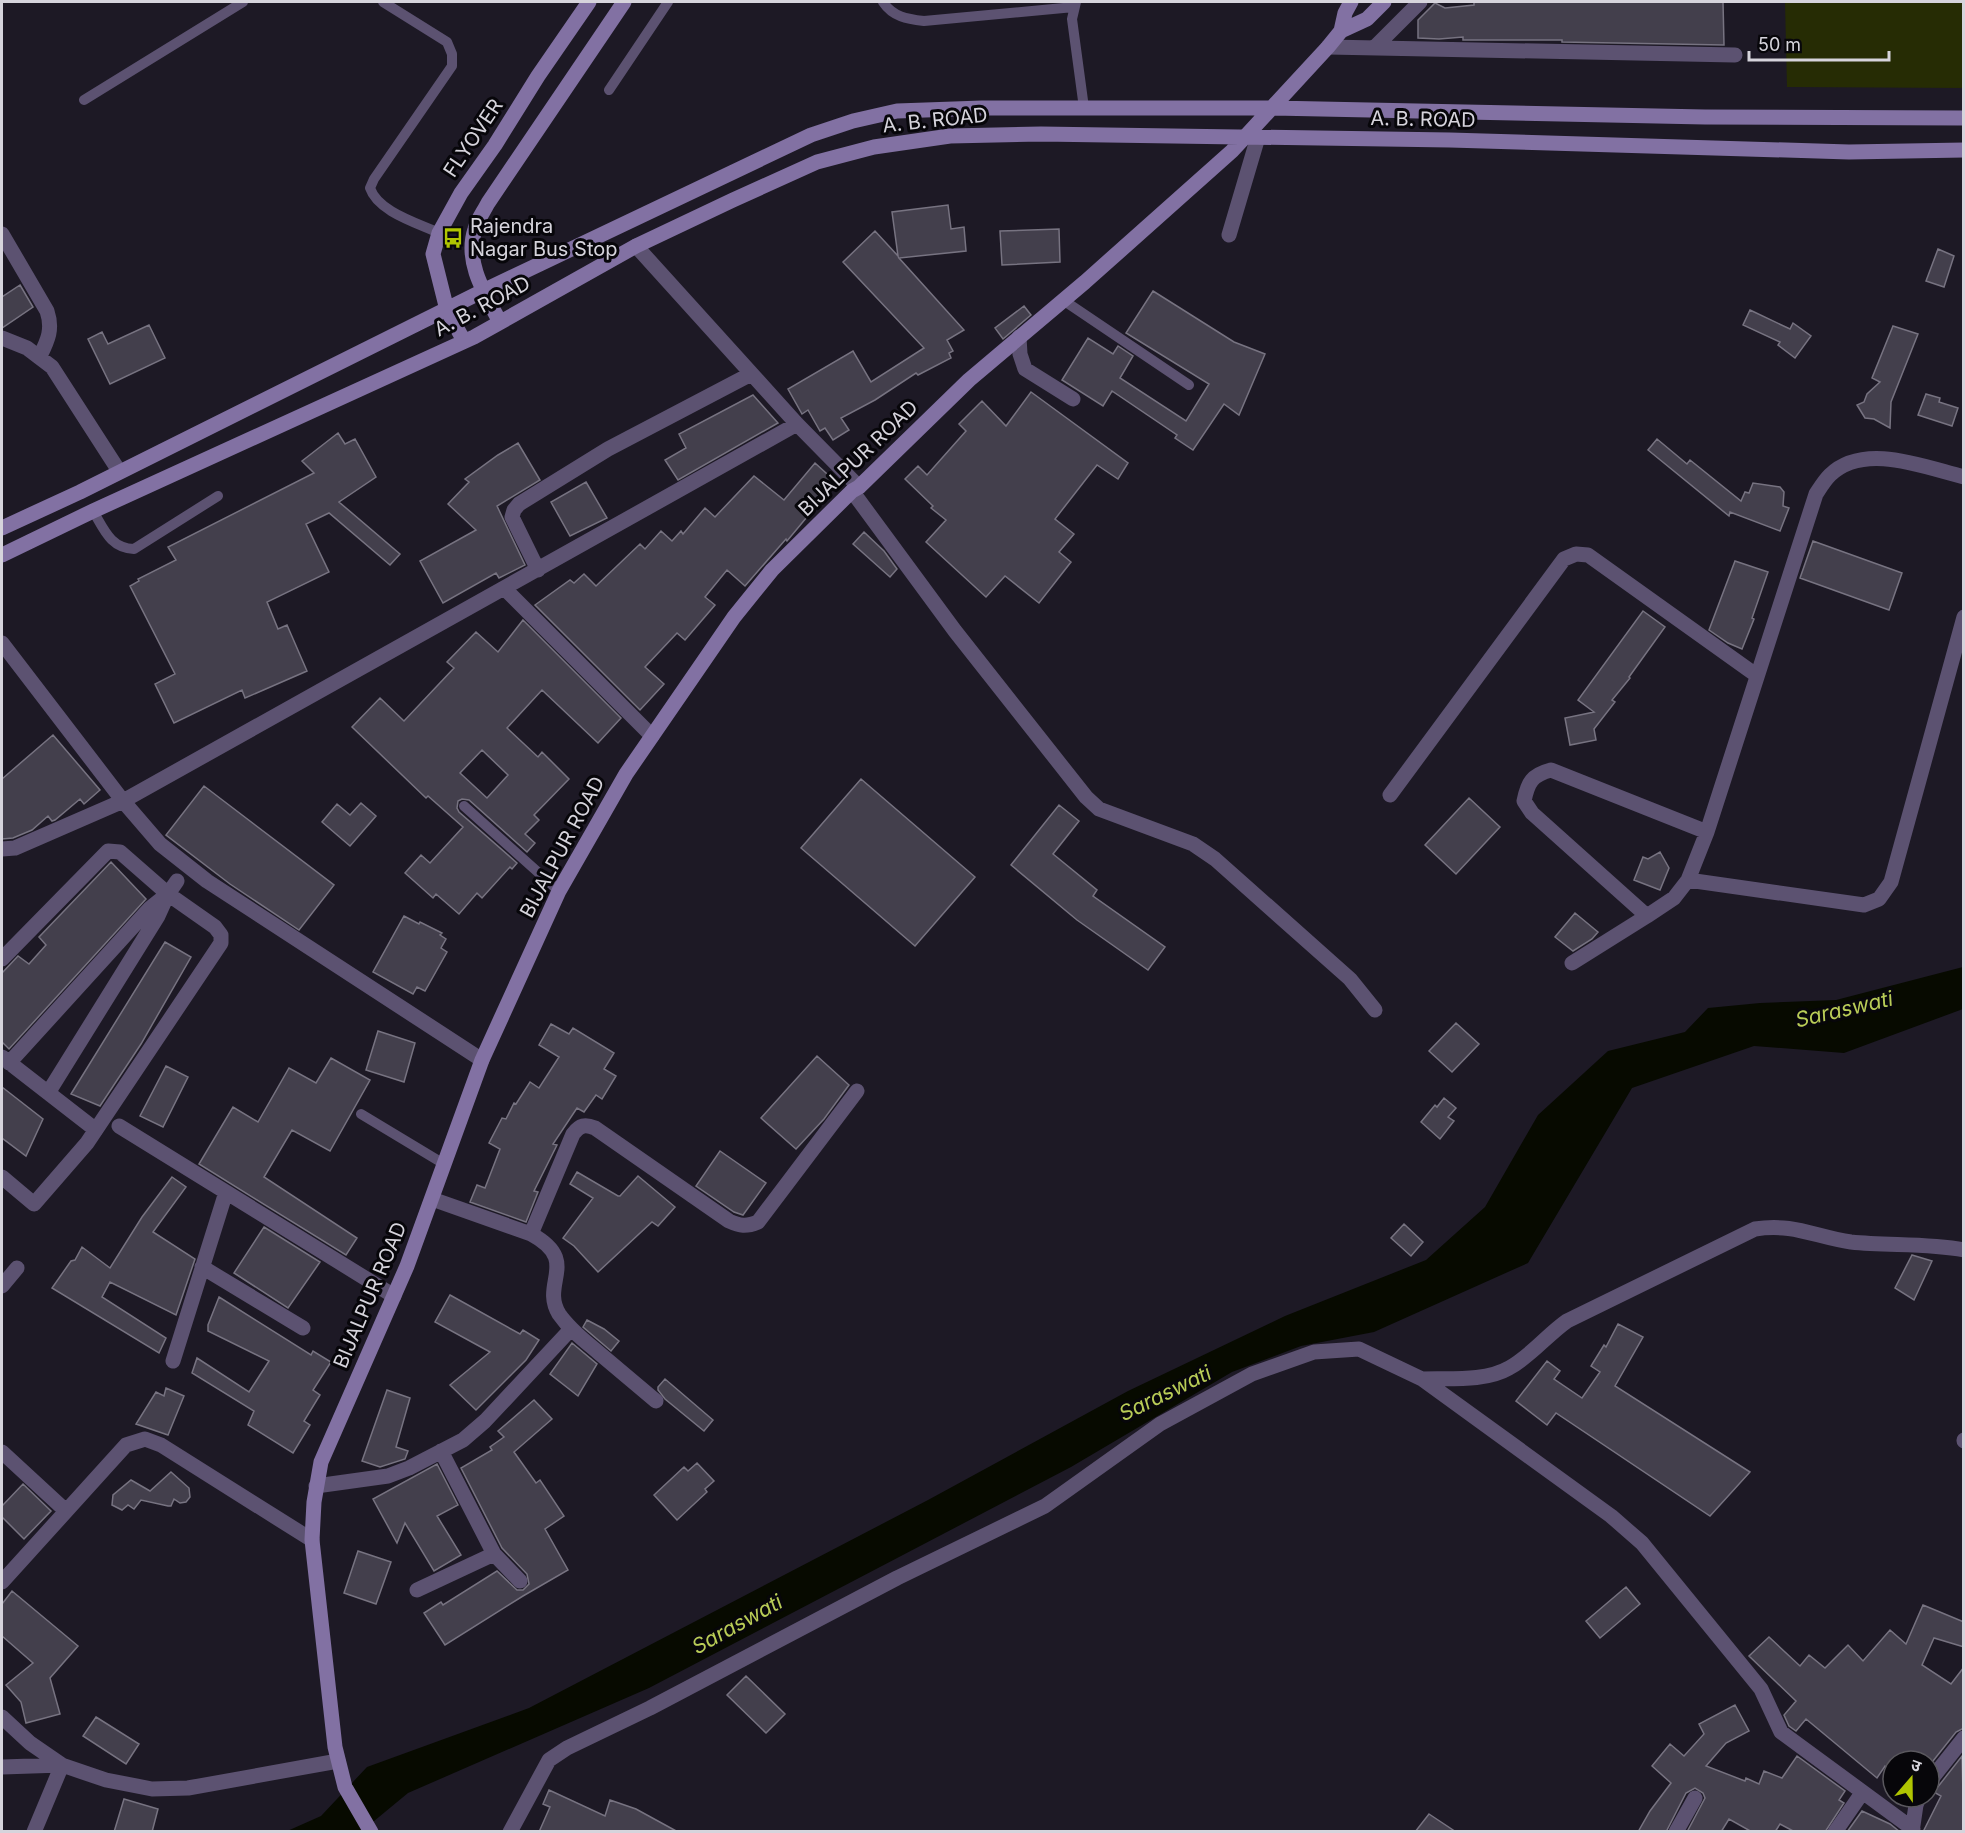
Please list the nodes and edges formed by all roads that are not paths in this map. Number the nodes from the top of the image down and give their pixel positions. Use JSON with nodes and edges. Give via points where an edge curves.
{"nodes":[{"id":1,"x":243,"y":2,"type":"edge"},
{"id":2,"x":384,"y":2,"type":"edge"},
{"id":3,"x":589,"y":2,"type":"edge"},
{"id":4,"x":624,"y":2,"type":"edge"},
{"id":5,"x":668,"y":2,"type":"edge"},
{"id":6,"x":884,"y":2,"type":"edge"},
{"id":7,"x":1351,"y":2,"type":"edge"},
{"id":8,"x":1384,"y":2,"type":"edge"},
{"id":9,"x":1420,"y":2,"type":"edge"},
{"id":10,"x":1075,"y":4,"type":"edge"},
{"id":11,"x":1341,"y":31,"type":"junction"},
{"id":12,"x":1328,"y":47,"type":"junction"},
{"id":13,"x":1374,"y":48,"type":"junction"},
{"id":14,"x":1735,"y":55,"type":"dead end"},
{"id":15,"x":609,"y":90,"type":"dead end"},
{"id":16,"x":84,"y":100,"type":"dead end"},
{"id":17,"x":1084,"y":108,"type":"junction"},
{"id":18,"x":1274,"y":108,"type":"junction"},
{"id":19,"x":1964,"y":118,"type":"edge"},
{"id":20,"x":1251,"y":137,"type":"junction"},
{"id":21,"x":1964,"y":150,"type":"edge"},
{"id":22,"x":440,"y":233,"type":"junction"},
{"id":23,"x":2,"y":234,"type":"edge"},
{"id":24,"x":1229,"y":235,"type":"dead end"},
{"id":25,"x":636,"y":246,"type":"junction"},
{"id":26,"x":483,"y":291,"type":"junction"},
{"id":27,"x":1063,"y":300,"type":"junction"},
{"id":28,"x":447,"y":310,"type":"junction"},
{"id":29,"x":500,"y":322,"type":"junction"},
{"id":30,"x":1019,"y":337,"type":"junction"},
{"id":31,"x":2,"y":338,"type":"edge"},
{"id":32,"x":464,"y":341,"type":"junction"},
{"id":33,"x":40,"y":356,"type":"junction"},
{"id":34,"x":752,"y":374,"type":"junction"},
{"id":35,"x":1189,"y":385,"type":"dead end"},
{"id":36,"x":1073,"y":399,"type":"dead end"},
{"id":37,"x":797,"y":424,"type":"junction"},
{"id":38,"x":119,"y":471,"type":"junction"},
{"id":39,"x":1964,"y":477,"type":"edge"},
{"id":40,"x":855,"y":489,"type":"junction"},
{"id":41,"x":218,"y":495,"type":"dead end"},
{"id":42,"x":93,"y":511,"type":"junction"},
{"id":43,"x":2,"y":528,"type":"edge"},
{"id":44,"x":2,"y":555,"type":"edge"},
{"id":45,"x":538,"y":570,"type":"junction"},
{"id":46,"x":504,"y":588,"type":"junction"},
{"id":47,"x":1964,"y":617,"type":"edge"},
{"id":48,"x":2,"y":643,"type":"edge"},
{"id":49,"x":1756,"y":675,"type":"junction"},
{"id":50,"x":652,"y":736,"type":"junction"},
{"id":51,"x":1390,"y":795,"type":"dead end"},
{"id":52,"x":123,"y":801,"type":"junction"},
{"id":53,"x":464,"y":806,"type":"dead end"},
{"id":54,"x":1707,"y":832,"type":"junction"},
{"id":55,"x":2,"y":849,"type":"edge"},
{"id":56,"x":178,"y":878,"type":"junction"},
{"id":57,"x":1688,"y":880,"type":"junction"},
{"id":58,"x":559,"y":891,"type":"junction"},
{"id":59,"x":1647,"y":916,"type":"junction"},
{"id":60,"x":2,"y":958,"type":"edge"},
{"id":61,"x":1572,"y":963,"type":"dead end"},
{"id":62,"x":1375,"y":1010,"type":"dead end"},
{"id":63,"x":5,"y":1060,"type":"edge"},
{"id":64,"x":482,"y":1060,"type":"junction"},
{"id":65,"x":857,"y":1091,"type":"dead end"},
{"id":66,"x":48,"y":1093,"type":"junction"},
{"id":67,"x":361,"y":1114,"type":"dead end"},
{"id":68,"x":119,"y":1126,"type":"dead end"},
{"id":69,"x":96,"y":1130,"type":"junction"},
{"id":70,"x":444,"y":1164,"type":"junction"},
{"id":71,"x":2,"y":1177,"type":"edge"},
{"id":72,"x":226,"y":1192,"type":"junction"},
{"id":73,"x":432,"y":1199,"type":"junction"},
{"id":74,"x":531,"y":1234,"type":"junction"},
{"id":75,"x":1964,"y":1250,"type":"edge"},
{"id":76,"x":202,"y":1267,"type":"junction"},
{"id":77,"x":17,"y":1268,"type":"dead end"},
{"id":78,"x":2,"y":1286,"type":"edge"},
{"id":79,"x":394,"y":1296,"type":"junction"},
{"id":80,"x":303,"y":1328,"type":"dead end"},
{"id":81,"x":571,"y":1329,"type":"junction"},
{"id":82,"x":173,"y":1362,"type":"dead end"},
{"id":83,"x":1422,"y":1379,"type":"junction"},
{"id":84,"x":656,"y":1401,"type":"dead end"},
{"id":85,"x":441,"y":1451,"type":"junction"},
{"id":86,"x":2,"y":1452,"type":"edge"},
{"id":87,"x":316,"y":1486,"type":"junction"},
{"id":88,"x":66,"y":1511,"type":"junction"},
{"id":89,"x":312,"y":1540,"type":"junction"},
{"id":90,"x":494,"y":1554,"type":"junction"},
{"id":91,"x":520,"y":1581,"type":"dead end"},
{"id":92,"x":2,"y":1582,"type":"edge"},
{"id":93,"x":417,"y":1590,"type":"dead end"},
{"id":94,"x":2,"y":1717,"type":"edge"},
{"id":95,"x":1964,"y":1738,"type":"edge"},
{"id":96,"x":338,"y":1761,"type":"junction"},
{"id":97,"x":62,"y":1765,"type":"junction"},
{"id":98,"x":2,"y":1767,"type":"edge"},
{"id":99,"x":1941,"y":1767,"type":"edge"},
{"id":100,"x":1862,"y":1793,"type":"junction"},
{"id":101,"x":1695,"y":1798,"type":"dead end"},
{"id":102,"x":1915,"y":1809,"type":"edge"},
{"id":103,"x":1912,"y":1830,"type":"edge"},
{"id":104,"x":34,"y":1832,"type":"edge"},
{"id":105,"x":371,"y":1832,"type":"edge"},
{"id":106,"x":510,"y":1832,"type":"edge"},
{"id":107,"x":1676,"y":1832,"type":"edge"},
{"id":108,"x":1835,"y":1832,"type":"edge"}],
"edges":[{"from":1,"to":16,"type":"lane"},
{"from":2,"to":22,"type":"lane","via":[[447,42],[452,66],[370,188],[381,206]]},
{"from":3,"to":22,"type":"main road","name":"FLYOVER","via":[[461,193]]},
{"from":4,"to":26,"type":"main road","via":[[488,203],[475,229],[471,258]]},
{"from":5,"to":15,"type":"lane"},
{"from":6,"to":10,"type":"lane","via":[[895,14],[924,21]]},
{"from":7,"to":11,"type":"main road"},
{"from":8,"to":11,"type":"main road","via":[[1367,19]]},
{"from":9,"to":13,"type":"street"},
{"from":10,"to":17,"type":"lane","via":[[1072,19]]},
{"from":11,"to":12,"type":"main road","name":"BIJALPUR ROAD"},
{"from":12,"to":13,"type":"street"},
{"from":12,"to":18,"type":"main road","name":"BIJALPUR ROAD"},
{"from":13,"to":14,"type":"street"},
{"from":17,"to":18,"type":"main road","name":"A. B. ROAD"},
{"from":17,"to":26,"type":"main road","name":"A. B. ROAD","via":[[897,111],[853,121],[811,135]]},
{"from":18,"to":19,"type":"main road","name":"A. B. ROAD"},
{"from":18,"to":20,"type":"main road","name":"BIJALPUR ROAD"},
{"from":20,"to":21,"type":"main road","name":"A. B. ROAD","via":[[1849,152]]},
{"from":20,"to":24,"type":"street"},
{"from":20,"to":25,"type":"main road","name":"A. B. ROAD","via":[[950,136],[874,147],[817,162]]},
{"from":20,"to":27,"type":"main road","name":"BIJALPUR ROAD"},
{"from":22,"to":28,"type":"main road","name":"FLYOVER","via":[[433,254]]},
{"from":23,"to":33,"type":"street","via":[[50,320],[50,337]]},
{"from":25,"to":29,"type":"main road","name":"A. B. ROAD"},
{"from":25,"to":34,"type":"street"},
{"from":26,"to":28,"type":"main road","name":"A. B. ROAD"},
{"from":26,"to":29,"type":"main road"},
{"from":27,"to":30,"type":"main road","name":"BIJALPUR ROAD"},
{"from":27,"to":35,"type":"lane"},
{"from":28,"to":32,"type":"main road","name":"FLYOVER"},
{"from":28,"to":38,"type":"main road","name":"A. B. ROAD"},
{"from":29,"to":32,"type":"main road","name":"A. B. ROAD"},
{"from":30,"to":36,"type":"street","via":[[1025,369]]},
{"from":30,"to":40,"type":"main road","name":"BIJALPUR ROAD"},
{"from":31,"to":33,"type":"street"},
{"from":32,"to":42,"type":"main road","name":"A. B. ROAD"},
{"from":33,"to":38,"type":"street","via":[[52,367]]},
{"from":34,"to":37,"type":"street"},
{"from":34,"to":45,"type":"street","via":[[608,448],[519,504],[512,517]]},
{"from":37,"to":40,"type":"street"},
{"from":37,"to":45,"type":"street"},
{"from":38,"to":43,"type":"main road","name":"A. B. ROAD"},
{"from":39,"to":49,"type":"street","via":[[1887,458],[1866,458],[1830,475],[1816,494]]},
{"from":40,"to":50,"type":"main road","name":"BIJALPUR ROAD","via":[[772,570],[734,617]]},
{"from":40,"to":62,"type":"street","via":[[955,631],[1086,797],[1099,809],[1193,844],[1215,859],[1350,979]]},
{"from":41,"to":42,"type":"lane","via":[[134,549],[114,543]]},
{"from":42,"to":44,"type":"main road","name":"A. B. ROAD"},
{"from":45,"to":46,"type":"street"},
{"from":46,"to":50,"type":"street"},
{"from":46,"to":52,"type":"street"},
{"from":47,"to":57,"type":"street","via":[[1891,882],[1879,899],[1864,905]]},
{"from":48,"to":52,"type":"street"},
{"from":49,"to":51,"type":"street","via":[[1588,555],[1576,554],[1564,559]]},
{"from":49,"to":54,"type":"street"},
{"from":50,"to":58,"type":"main road","name":"BIJALPUR ROAD"},
{"from":52,"to":55,"type":"street","via":[[15,848]]},
{"from":52,"to":56,"type":"street","via":[[160,844]]},
{"from":53,"to":58,"type":"lane"},
{"from":54,"to":57,"type":"street"},
{"from":54,"to":59,"type":"street","via":[[1551,770],[1540,773],[1528,784],[1524,801],[1532,813]]},
{"from":56,"to":60,"type":"street","via":[[120,852],[108,852]]},
{"from":56,"to":63,"type":"street"},
{"from":56,"to":64,"type":"street","via":[[216,887]]},
{"from":56,"to":66,"type":"street"},
{"from":56,"to":69,"type":"street","via":[[221,935],[221,943]]},
{"from":57,"to":59,"type":"street","via":[[1674,897]]},
{"from":58,"to":64,"type":"main road","name":"BIJALPUR ROAD"},
{"from":59,"to":61,"type":"street"},
{"from":63,"to":66,"type":"street"},
{"from":64,"to":70,"type":"main road","name":"BIJALPUR ROAD"},
{"from":65,"to":74,"type":"street","via":[[758,1222],[739,1226],[729,1221],[586,1125],[573,1134]]},
{"from":66,"to":69,"type":"street"},
{"from":67,"to":70,"type":"lane"},
{"from":68,"to":72,"type":"street"},
{"from":69,"to":71,"type":"street","via":[[34,1204]]},
{"from":70,"to":73,"type":"main road","name":"BIJALPUR ROAD"},
{"from":72,"to":76,"type":"street"},
{"from":72,"to":79,"type":"street"},
{"from":73,"to":74,"type":"street"},
{"from":73,"to":79,"type":"main road","name":"BIJALPUR ROAD"},
{"from":74,"to":81,"type":"street","via":[[554,1251],[555,1302]]},
{"from":75,"to":83,"type":"street","via":[[1848,1242],[1774,1226],[1755,1230],[1567,1320],[1508,1369],[1489,1376]]},
{"from":76,"to":80,"type":"street"},
{"from":76,"to":82,"type":"street"},
{"from":77,"to":78,"type":"street"},
{"from":79,"to":87,"type":"main road","name":"BIJALPUR ROAD","via":[[321,1462]]},
{"from":81,"to":84,"type":"street"},
{"from":81,"to":85,"type":"street","via":[[475,1432]]},
{"from":83,"to":100,"type":"street","via":[[1611,1516],[1642,1543],[1761,1689],[1782,1732]]},
{"from":83,"to":106,"type":"street","via":[[1359,1349],[1314,1352],[1252,1374],[1160,1424],[1045,1506],[567,1748],[549,1760]]},
{"from":85,"to":87,"type":"street","via":[[388,1476]]},
{"from":85,"to":90,"type":"street"},
{"from":86,"to":88,"type":"street"},
{"from":87,"to":89,"type":"main road","name":"BIJALPUR ROAD"},
{"from":88,"to":89,"type":"street","via":[[126,1444],[145,1439],[161,1445]]},
{"from":88,"to":92,"type":"street"},
{"from":89,"to":96,"type":"main road","name":"BIJALPUR ROAD"},
{"from":90,"to":91,"type":"street"},
{"from":90,"to":93,"type":"street"},
{"from":94,"to":97,"type":"street"},
{"from":95,"to":99,"type":"street"},
{"from":96,"to":97,"type":"street","via":[[188,1788],[152,1789],[106,1780]]},
{"from":96,"to":105,"type":"main road","name":"BIJALPUR ROAD","via":[[345,1787]]},
{"from":97,"to":98,"type":"street"},
{"from":97,"to":104,"type":"street"},
{"from":100,"to":103,"type":"street"},
{"from":100,"to":108,"type":"street"},
{"from":101,"to":107,"type":"street"},
{"from":102,"to":103,"type":"street"}]}
